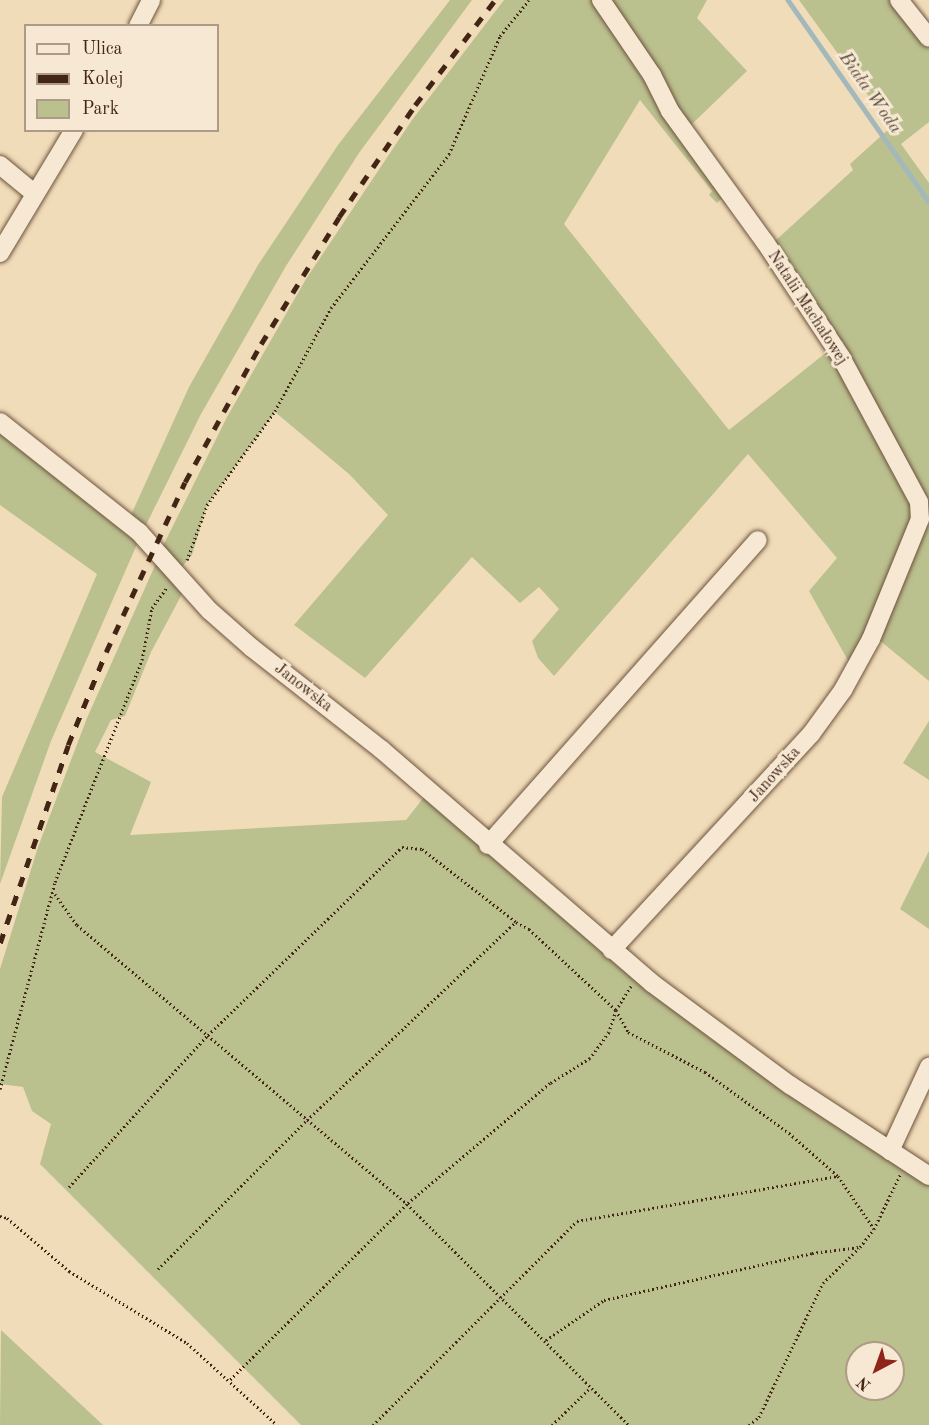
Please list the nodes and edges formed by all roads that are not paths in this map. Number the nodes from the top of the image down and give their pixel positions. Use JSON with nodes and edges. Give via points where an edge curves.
{"nodes":[{"id":1,"x":152,"y":0,"type":"edge"},
{"id":2,"x":601,"y":0,"type":"edge"},
{"id":3,"x":899,"y":0,"type":"edge"},
{"id":4,"x":139,"y":24,"type":"edge"},
{"id":5,"x":929,"y":38,"type":"edge"},
{"id":6,"x":73,"y":132,"type":"edge"},
{"id":7,"x":0,"y":165,"type":"edge"},
{"id":8,"x":35,"y":194,"type":"junction"},
{"id":9,"x":0,"y":253,"type":"edge"},
{"id":10,"x":0,"y":422,"type":"edge"},
{"id":11,"x":758,"y":540,"type":"dead end"},
{"id":12,"x":871,"y":639,"type":"joint"},
{"id":13,"x":488,"y":844,"type":"junction"},
{"id":14,"x":612,"y":950,"type":"junction"},
{"id":15,"x":929,"y":1067,"type":"edge"},
{"id":16,"x":890,"y":1151,"type":"junction"},
{"id":17,"x":929,"y":1176,"type":"edge"}],
"edges":[{"from":1,"to":4,"type":"street"},
{"from":2,"to":12,"type":"street","name":"Natalii Machałowej","via":[[652,75],[670,111],[765,242],[841,357],[919,502],[916,538]]},
{"from":3,"to":5,"type":"street"},
{"from":6,"to":8,"type":"street"},
{"from":7,"to":8,"type":"street"},
{"from":8,"to":9,"type":"street"},
{"from":10,"to":13,"type":"street","name":"Janowska","via":[[139,532],[210,611],[382,750]]},
{"from":11,"to":13,"type":"street"},
{"from":12,"to":14,"type":"street","name":"Janowska","via":[[843,690],[812,734]]},
{"from":13,"to":14,"type":"street","name":"Janowska"},
{"from":14,"to":16,"type":"street","name":"Janowska","via":[[790,1084]]},
{"from":15,"to":16,"type":"street"},
{"from":16,"to":17,"type":"street","name":"Janowska"}]}
